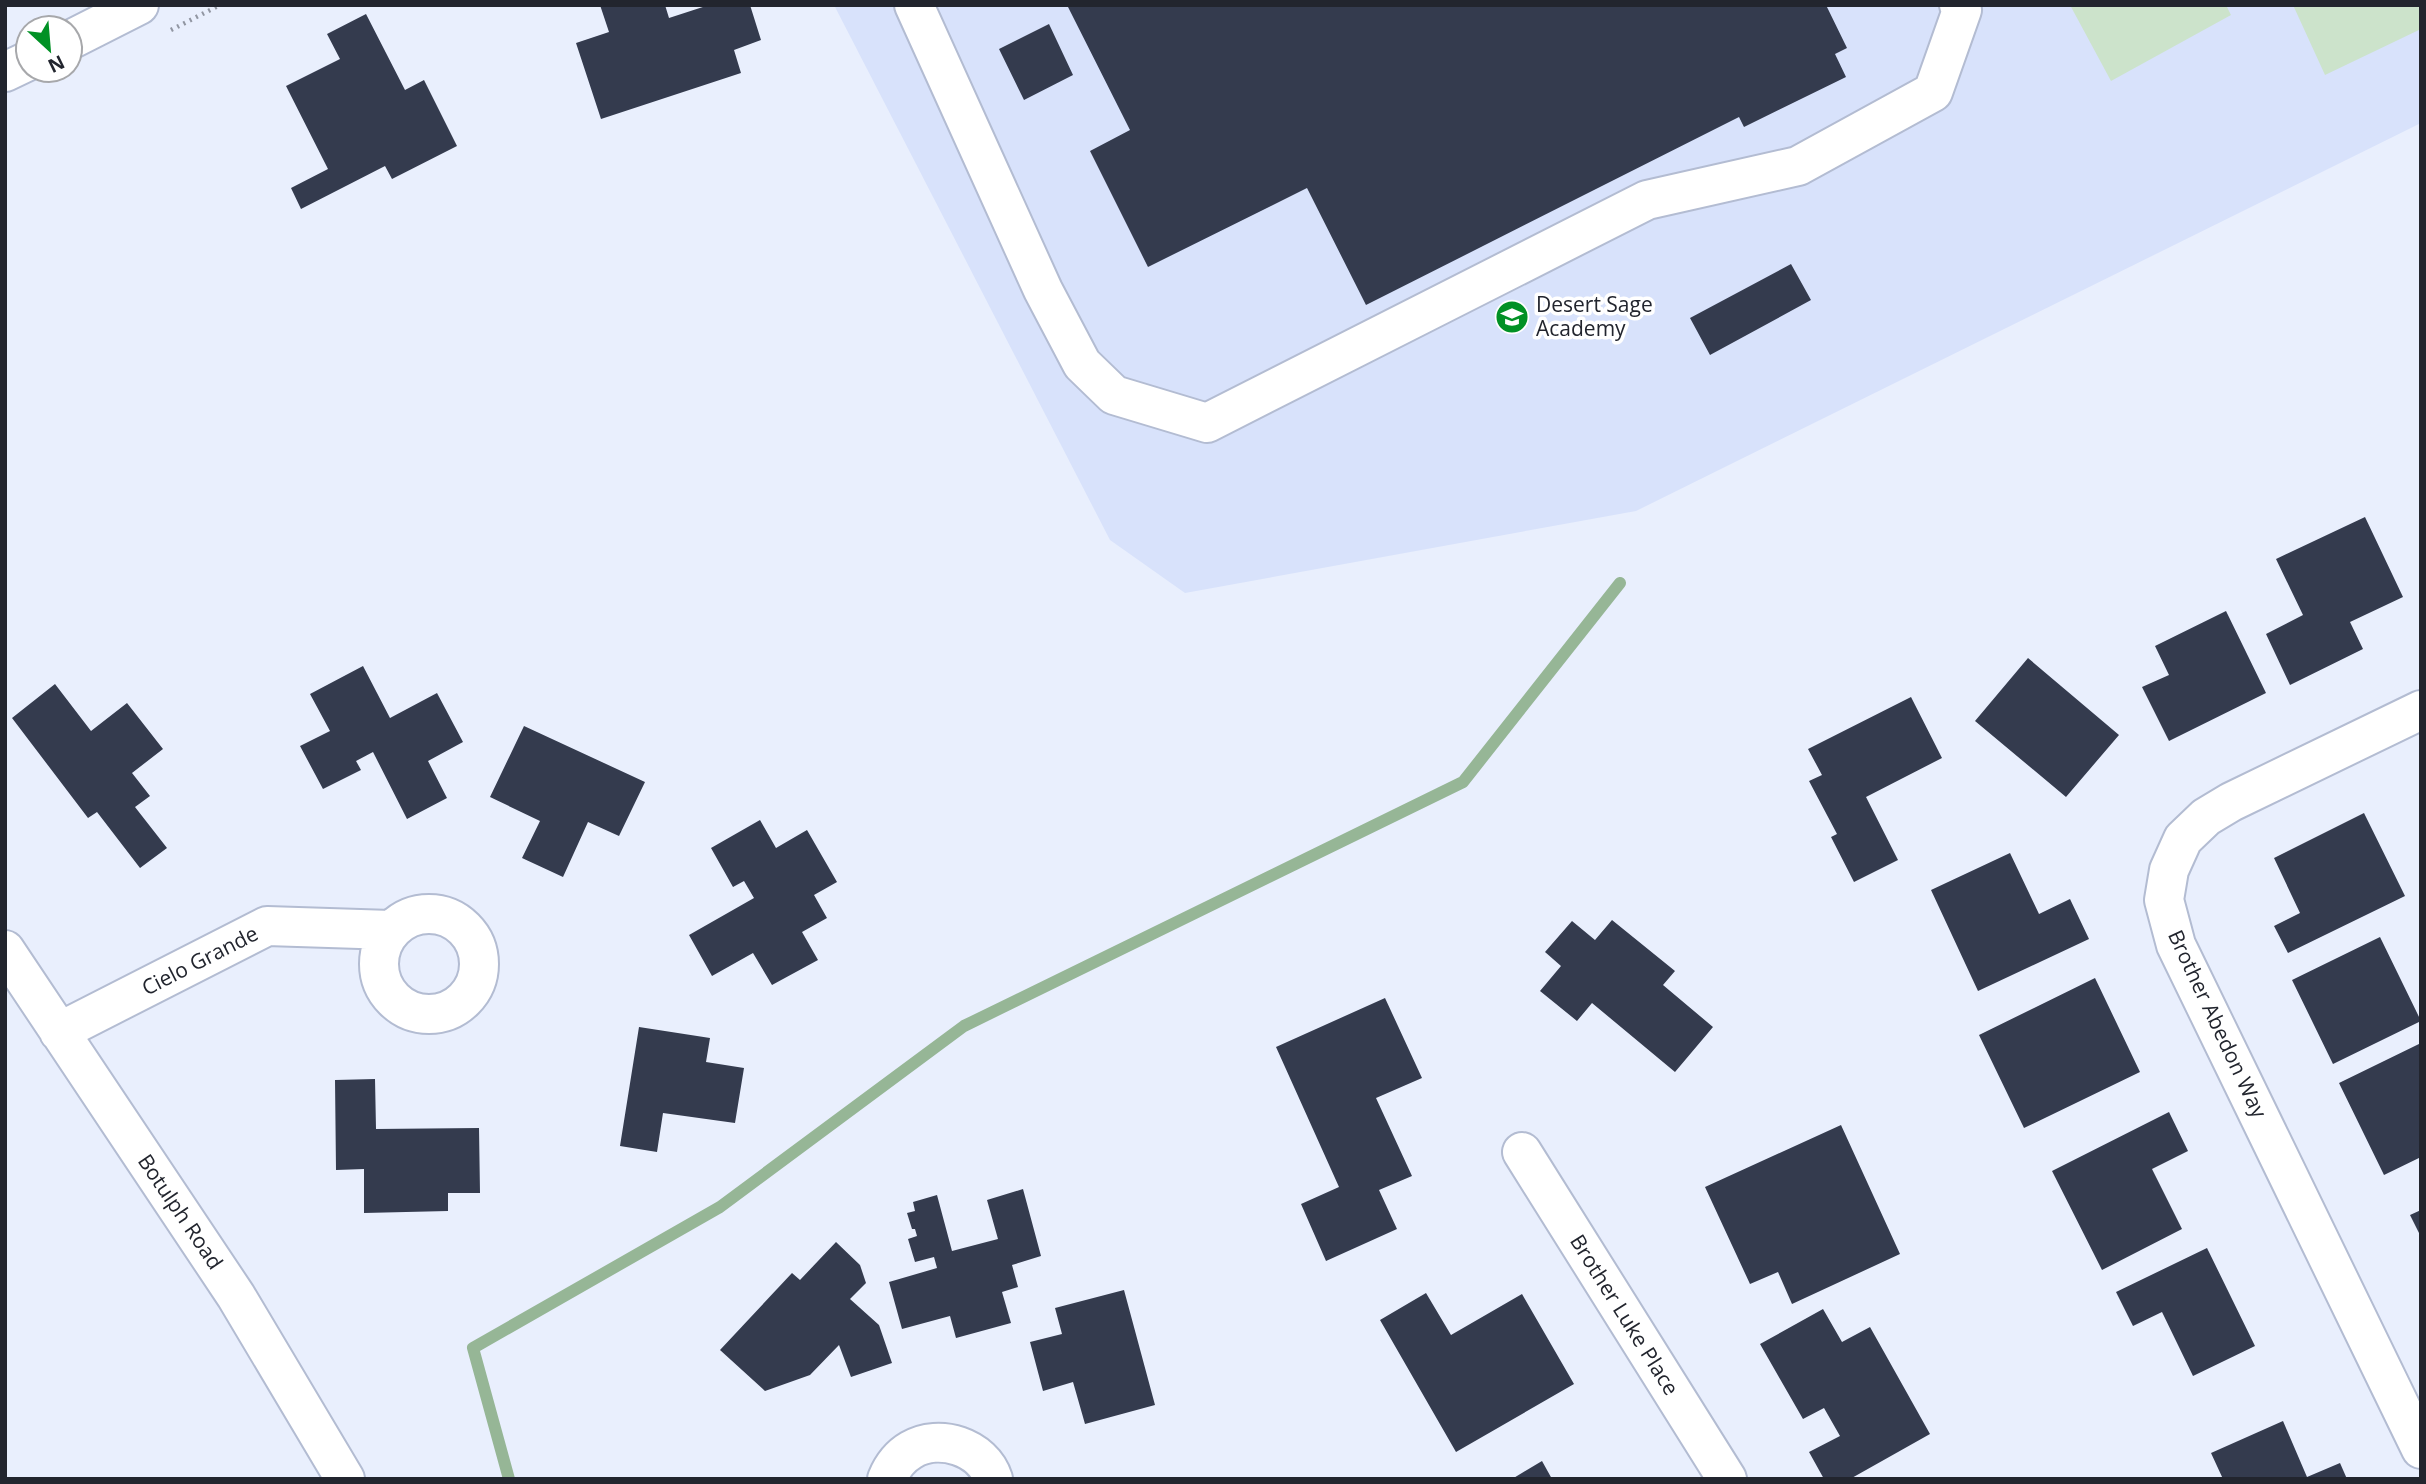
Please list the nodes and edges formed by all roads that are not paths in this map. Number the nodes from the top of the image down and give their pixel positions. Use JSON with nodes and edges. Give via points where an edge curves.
{"nodes":[{"id":1,"x":139,"y":5,"type":"edge"},
{"id":2,"x":914,"y":5,"type":"edge"},
{"id":3,"x":1959,"y":5,"type":"edge"},
{"id":4,"x":84,"y":33,"type":"edge"},
{"id":5,"x":2421,"y":710,"type":"edge"},
{"id":6,"x":391,"y":930,"type":"dead end"},
{"id":7,"x":5,"y":950,"type":"edge"},
{"id":8,"x":59,"y":1032,"type":"junction"},
{"id":9,"x":1522,"y":1152,"type":"dead end"},
{"id":10,"x":2421,"y":1449,"type":"edge"},
{"id":11,"x":345,"y":1479,"type":"edge"},
{"id":12,"x":887,"y":1479,"type":"edge"},
{"id":13,"x":993,"y":1479,"type":"edge"},
{"id":14,"x":1727,"y":1479,"type":"edge"}],
"edges":[{"from":1,"to":4,"type":"street"},
{"from":2,"to":3,"type":"street","via":[[1043,290],[1082,364],[1114,396],[1207,423],[1647,200],[1798,166],[1933,92],[1962,10]]},
{"from":5,"to":10,"type":"street","name":"Brother Abedon Way","via":[[2206,817],[2183,839],[2169,870],[2164,900],[2176,945]]},
{"from":6,"to":8,"type":"street","name":"Cielo Grande","via":[[267,926]]},
{"from":7,"to":8,"type":"street","name":"Botulph Road"},
{"from":8,"to":11,"type":"street","name":"Botulph Road","via":[[236,1296]]},
{"from":9,"to":14,"type":"street","name":"Brother Luke Place"},
{"from":12,"to":13,"type":"street","via":[[894,1464],[911,1449],[933,1443],[956,1445],[976,1455]]}]}
